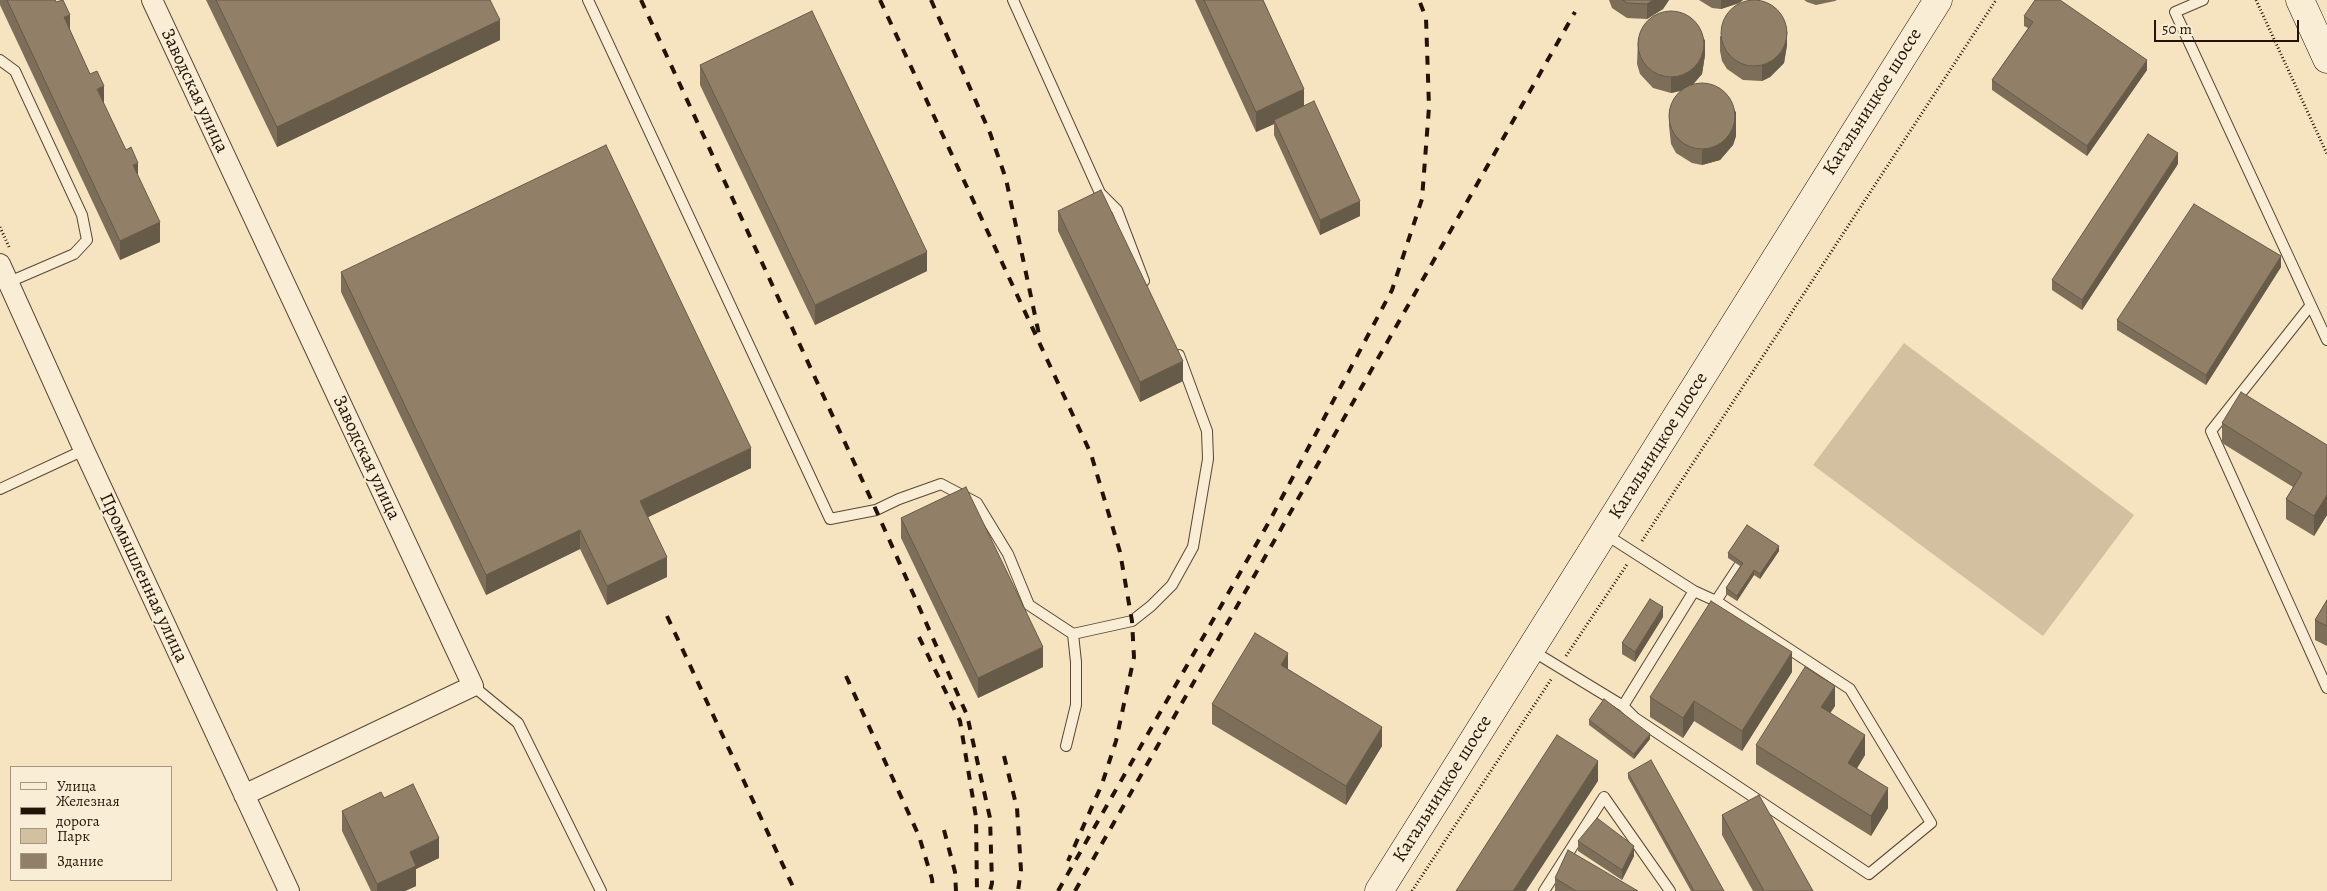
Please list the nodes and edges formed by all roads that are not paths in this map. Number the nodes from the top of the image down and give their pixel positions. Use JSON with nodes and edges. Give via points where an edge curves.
{"nodes":[{"id":1,"x":152,"y":0,"type":"edge"},
{"id":2,"x":588,"y":0,"type":"edge"},
{"id":3,"x":1012,"y":0,"type":"edge"},
{"id":4,"x":1938,"y":0,"type":"edge"},
{"id":5,"x":2202,"y":0,"type":"edge"},
{"id":6,"x":2300,"y":0,"type":"edge"},
{"id":7,"x":2327,"y":59,"type":"edge"},
{"id":8,"x":0,"y":60,"type":"edge"},
{"id":9,"x":0,"y":264,"type":"edge"},
{"id":10,"x":4,"y":280,"type":"edge"},
{"id":11,"x":1150,"y":292,"type":"edge"},
{"id":12,"x":2310,"y":306,"type":"junction"},
{"id":13,"x":2327,"y":340,"type":"edge"},
{"id":14,"x":1174,"y":344,"type":"edge"},
{"id":15,"x":84,"y":450,"type":"junction"},
{"id":16,"x":0,"y":490,"type":"edge"},
{"id":17,"x":1604,"y":533,"type":"junction"},
{"id":18,"x":1739,"y":566,"type":"edge"},
{"id":19,"x":1694,"y":591,"type":"junction"},
{"id":20,"x":1716,"y":601,"type":"junction"},
{"id":21,"x":1073,"y":634,"type":"junction"},
{"id":22,"x":1530,"y":649,"type":"junction"},
{"id":23,"x":473,"y":686,"type":"junction"},
{"id":24,"x":2327,"y":688,"type":"edge"},
{"id":25,"x":1623,"y":706,"type":"junction"},
{"id":26,"x":1066,"y":746,"type":"dead end"},
{"id":27,"x":244,"y":794,"type":"junction"},
{"id":28,"x":289,"y":891,"type":"edge"},
{"id":29,"x":601,"y":891,"type":"edge"},
{"id":30,"x":1379,"y":891,"type":"edge"},
{"id":31,"x":1544,"y":891,"type":"edge"},
{"id":32,"x":1670,"y":891,"type":"edge"}],
"edges":[{"from":1,"to":23,"type":"street","name":"Заводская улица"},
{"from":2,"to":21,"type":"lane","via":[[830,519],[876,510],[941,484],[977,503],[1008,554],[1029,605]]},
{"from":3,"to":11,"type":"lane","via":[[1100,193],[1117,210]]},
{"from":4,"to":17,"type":"main road","name":"Кагальницкое шоссе"},
{"from":5,"to":12,"type":"lane","via":[[2175,12]]},
{"from":6,"to":7,"type":"main road"},
{"from":8,"to":10,"type":"lane","via":[[15,71],[82,215],[88,240],[74,254]]},
{"from":9,"to":10,"type":"street","name":"Промышленная улица"},
{"from":10,"to":15,"type":"street","name":"Промышленная улица"},
{"from":12,"to":13,"type":"lane"},
{"from":12,"to":24,"type":"lane","via":[[2211,431]]},
{"from":14,"to":21,"type":"lane","via":[[1207,430],[1208,460],[1193,548],[1172,585],[1132,621]]},
{"from":15,"to":16,"type":"lane"},
{"from":15,"to":27,"type":"street","name":"Промышленная улица"},
{"from":17,"to":19,"type":"lane"},
{"from":17,"to":22,"type":"main road","name":"Кагальницкое шоссе"},
{"from":18,"to":20,"type":"lane"},
{"from":19,"to":20,"type":"lane"},
{"from":19,"to":25,"type":"lane"},
{"from":20,"to":25,"type":"lane","via":[[1850,689],[1931,822],[1869,874],[1635,718]]},
{"from":21,"to":26,"type":"lane","via":[[1076,705]]},
{"from":22,"to":25,"type":"lane"},
{"from":22,"to":30,"type":"main road","name":"Кагальницкое шоссе"},
{"from":23,"to":27,"type":"street"},
{"from":23,"to":29,"type":"lane","via":[[518,723]]},
{"from":27,"to":28,"type":"street","name":"Промышленная улица"},
{"from":31,"to":32,"type":"lane","via":[[1570,857],[1604,798]]}]}
